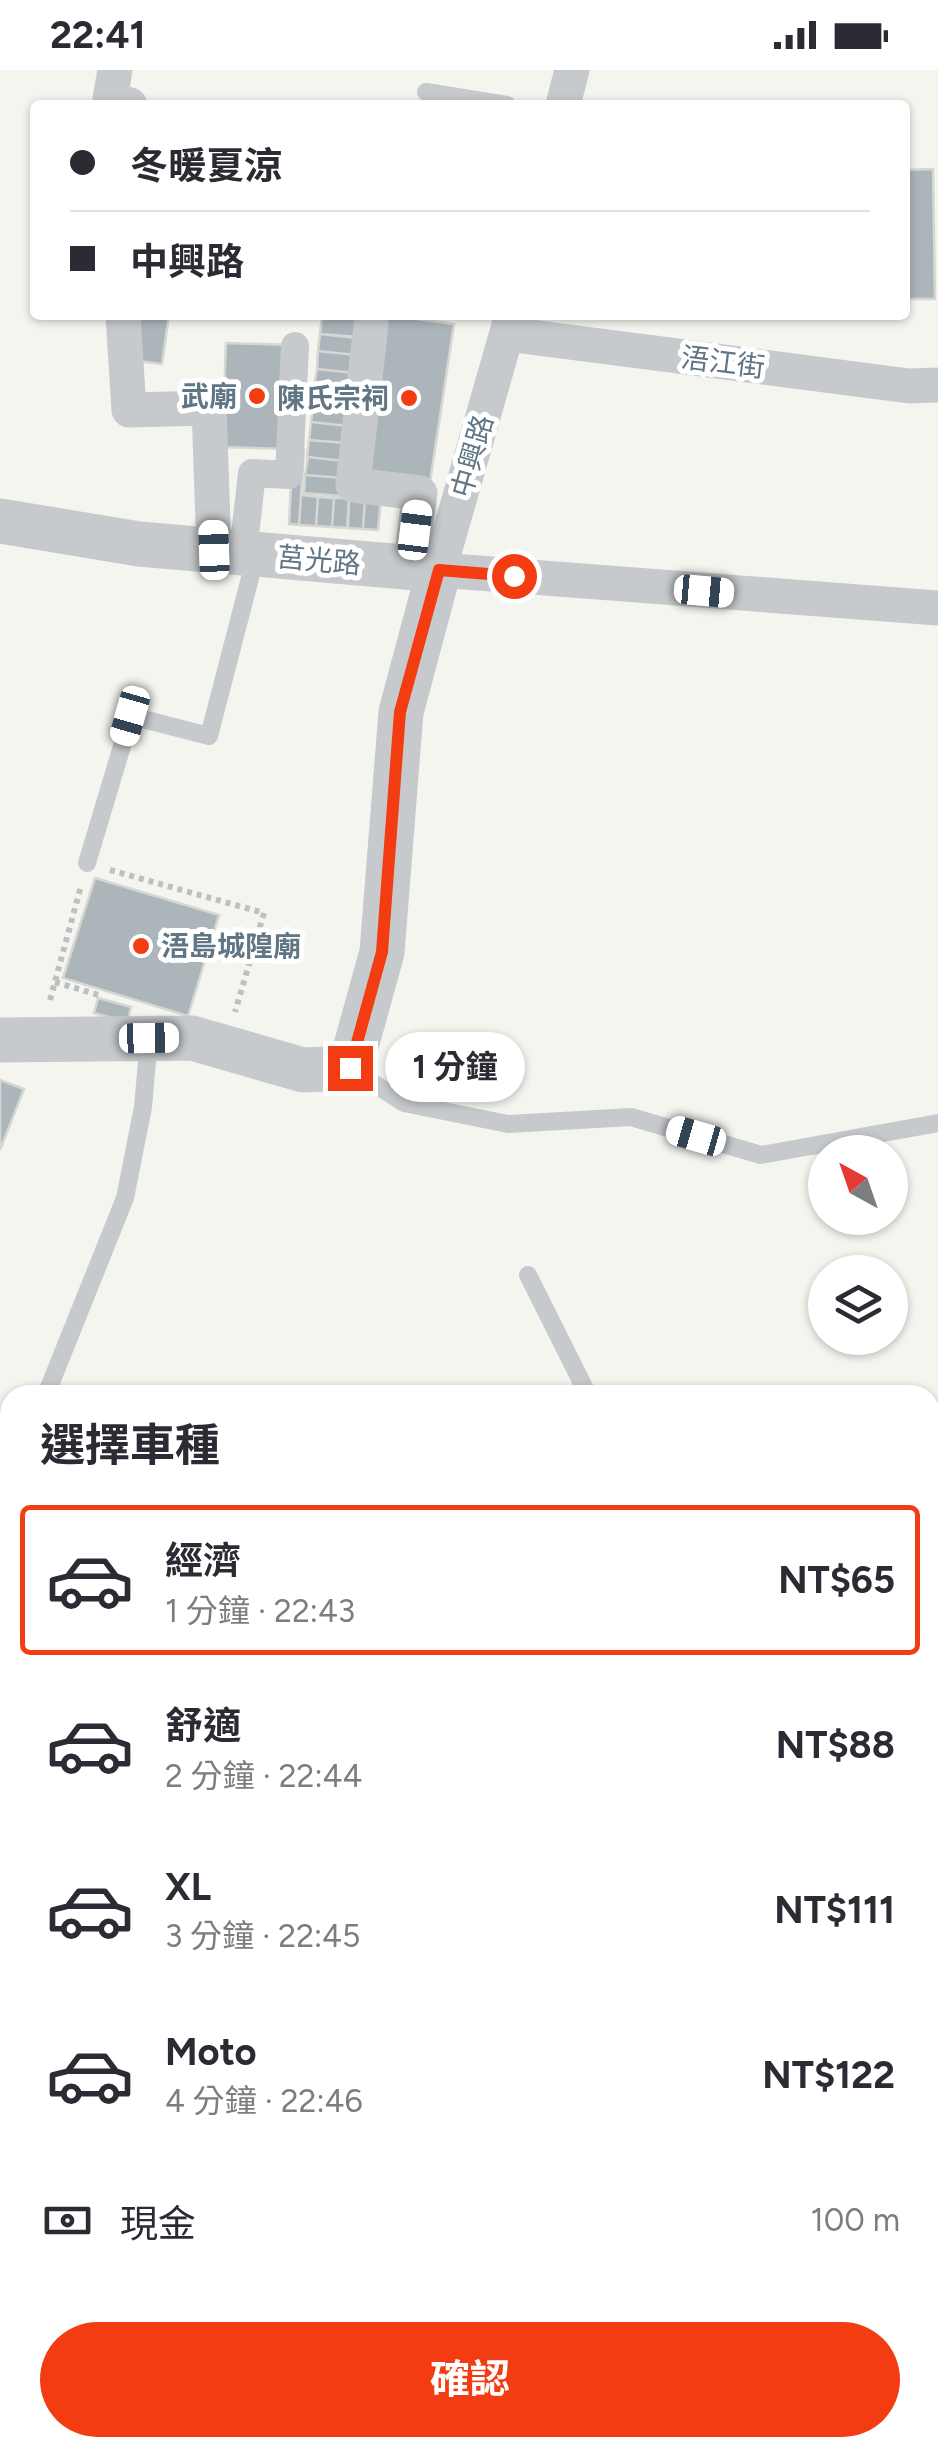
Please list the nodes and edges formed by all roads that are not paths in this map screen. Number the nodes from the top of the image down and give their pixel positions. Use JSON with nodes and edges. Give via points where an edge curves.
{"nodes":[{"id":1,"x":115,"y":70,"type":"edge"},
{"id":2,"x":572,"y":70,"type":"edge"},
{"id":3,"x":426,"y":92,"type":"dead end"},
{"id":4,"x":113,"y":100,"type":"edge"},
{"id":5,"x":476,"y":100,"type":"edge"},
{"id":6,"x":564,"y":100,"type":"edge"},
{"id":7,"x":123,"y":320,"type":"edge"},
{"id":8,"x":510,"y":324,"type":"edge"},
{"id":9,"x":372,"y":325,"type":"dead end"},
{"id":10,"x":295,"y":346,"type":"dead end"},
{"id":11,"x":938,"y":385,"type":"edge"},
{"id":12,"x":0,"y":521,"type":"edge"},
{"id":13,"x":238,"y":552,"type":"junction"},
{"id":14,"x":425,"y":569,"type":"junction"},
{"id":15,"x":938,"y":608,"type":"edge"},
{"id":16,"x":87,"y":864,"type":"road end"},
{"id":17,"x":149,"y":1038,"type":"junction"},
{"id":18,"x":20,"y":1040,"type":"edge"},
{"id":19,"x":350,"y":1068,"type":"junction"},
{"id":20,"x":938,"y":1122,"type":"edge"},
{"id":21,"x":528,"y":1275,"type":"dead end"},
{"id":22,"x":50,"y":1385,"type":"edge"},
{"id":23,"x":583,"y":1385,"type":"edge"}],
"edges":[{"from":1,"to":4,"type":"street"},
{"from":2,"to":6,"type":"street"},
{"from":3,"to":5,"type":"lane"},
{"from":7,"to":13,"type":"street","via":[[129,410],[209,408]]},
{"from":8,"to":11,"type":"street","name":"浯江街","via":[[909,386]]},
{"from":8,"to":14,"type":"street","name":"中興路"},
{"from":9,"to":14,"type":"street","via":[[353,486],[420,493]]},
{"from":10,"to":13,"type":"street","via":[[289,474],[252,473]]},
{"from":12,"to":13,"type":"street","name":"莒光路"},
{"from":13,"to":14,"type":"street","name":"莒光路"},
{"from":13,"to":16,"type":"lane","via":[[209,736],[130,716]]},
{"from":14,"to":15,"type":"street","name":"莒光路"},
{"from":14,"to":19,"type":"street","name":"中興路","via":[[400,712],[382,952]]},
{"from":17,"to":18,"type":"street"},
{"from":17,"to":19,"type":"street","via":[[192,1038],[303,1070]]},
{"from":17,"to":22,"type":"lane","via":[[125,1198]]},
{"from":19,"to":20,"type":"lane","via":[[404,1103],[508,1124],[631,1117],[761,1156]]},
{"from":21,"to":23,"type":"lane"}]}
